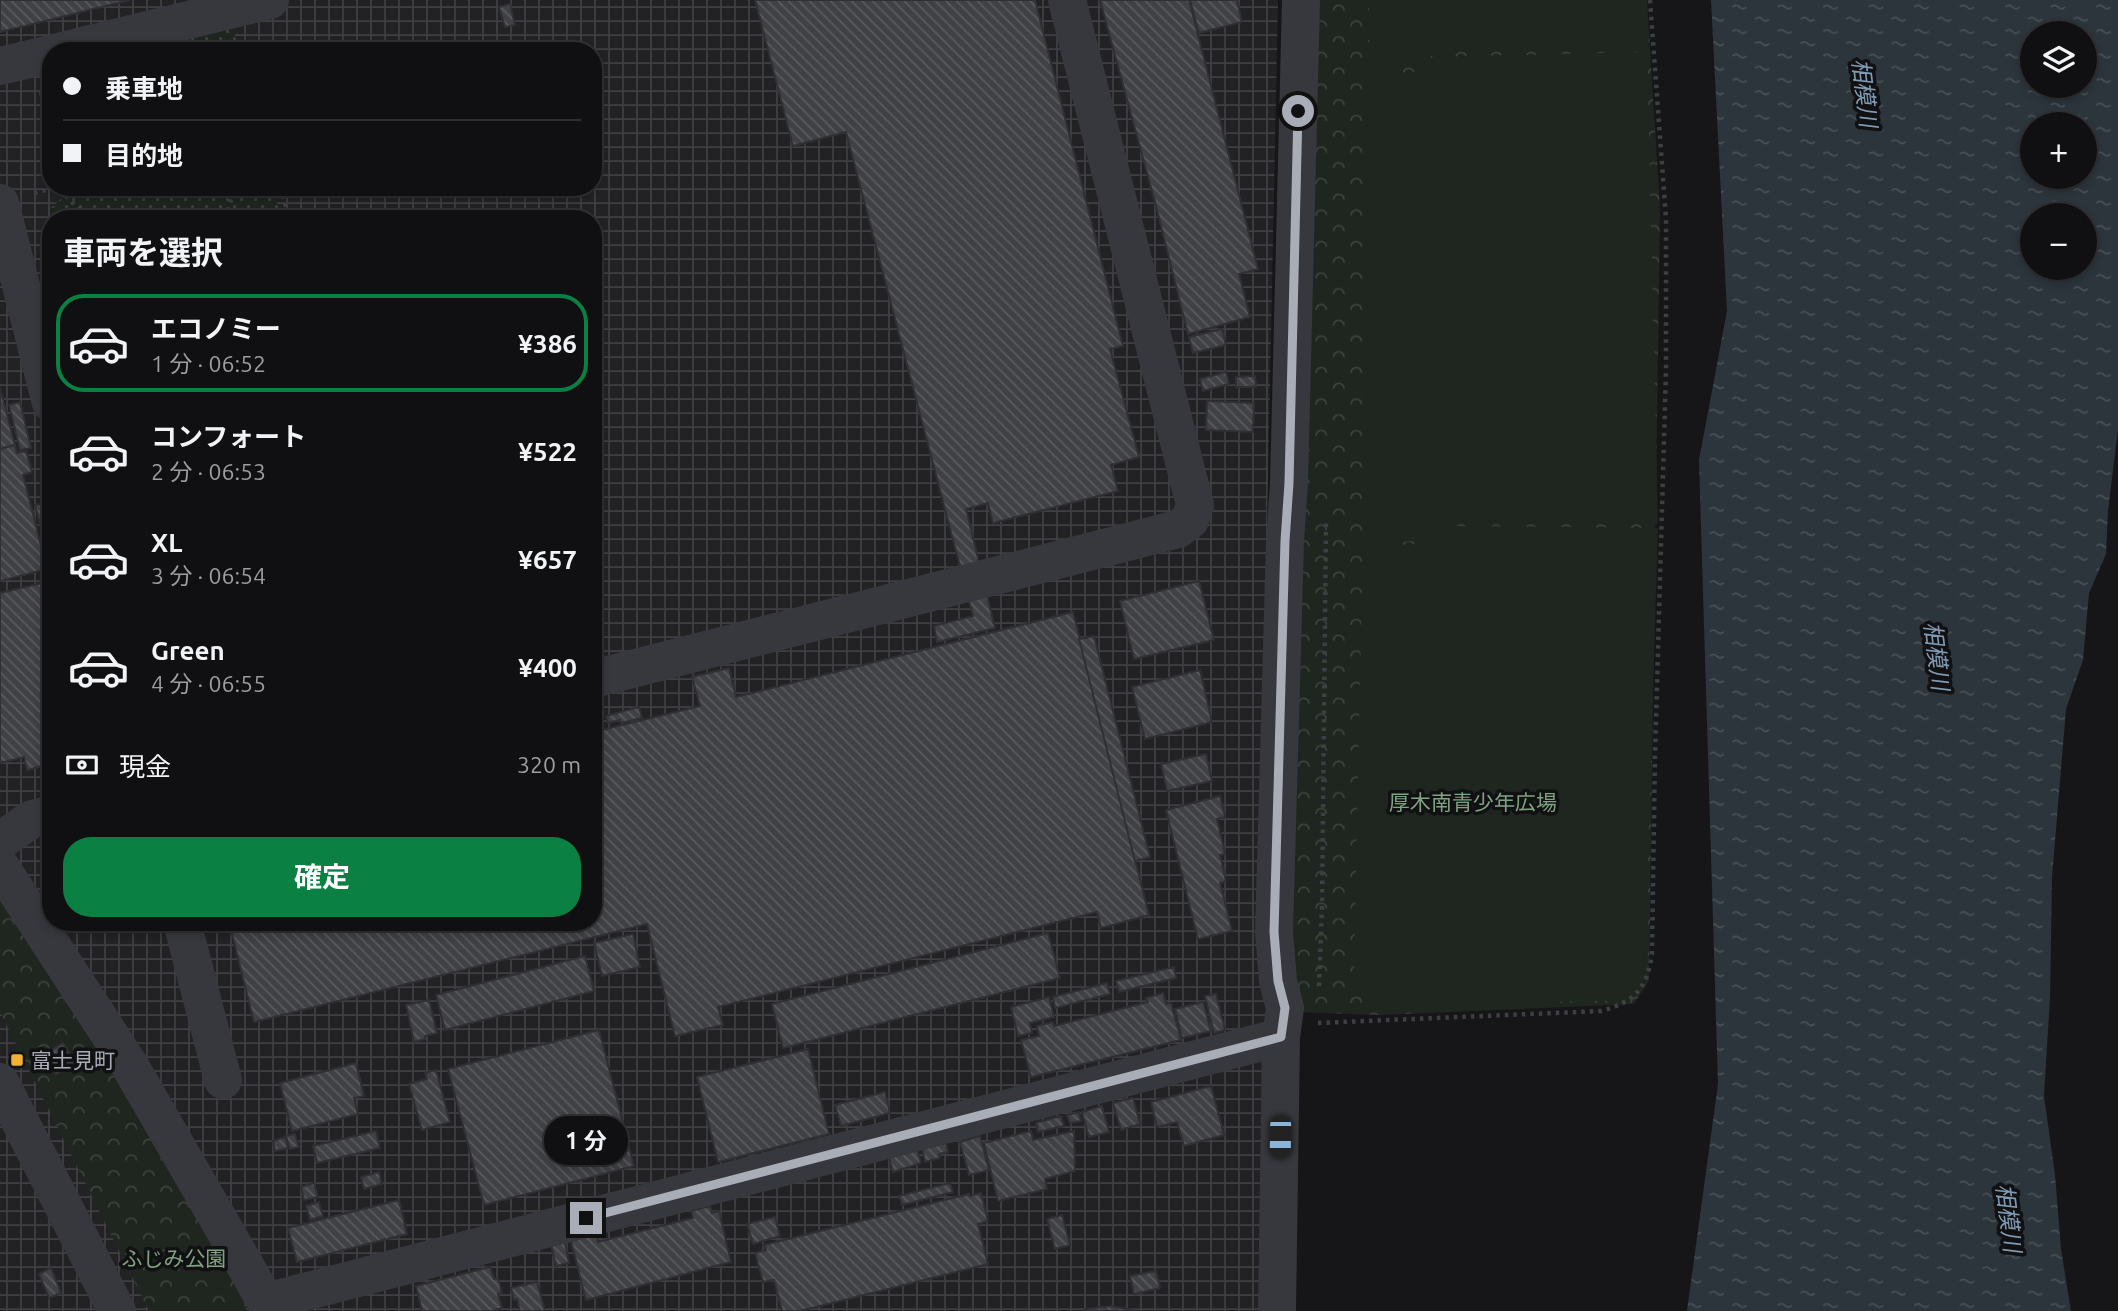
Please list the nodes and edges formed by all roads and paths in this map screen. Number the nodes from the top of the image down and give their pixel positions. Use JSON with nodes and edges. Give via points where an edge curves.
{"nodes":[{"id":1,"x":270,"y":0,"type":"edge"},
{"id":2,"x":1067,"y":0,"type":"edge"},
{"id":3,"x":1301,"y":0,"type":"edge"},
{"id":4,"x":1650,"y":0,"type":"edge"},
{"id":5,"x":99,"y":42,"type":"edge"},
{"id":6,"x":42,"y":56,"type":"edge"},
{"id":7,"x":0,"y":66,"type":"edge"},
{"id":8,"x":42,"y":191,"type":"edge"},
{"id":9,"x":67,"y":196,"type":"edge"},
{"id":10,"x":15,"y":199,"type":"edge"},
{"id":11,"x":79,"y":210,"type":"edge"},
{"id":12,"x":42,"y":353,"type":"edge"},
{"id":13,"x":1326,"y":520,"type":"dead end"},
{"id":14,"x":602,"y":677,"type":"edge"},
{"id":15,"x":42,"y":816,"type":"edge"},
{"id":16,"x":0,"y":841,"type":"edge"},
{"id":17,"x":0,"y":866,"type":"edge"},
{"id":18,"x":42,"y":931,"type":"edge"},
{"id":19,"x":42,"y":931,"type":"edge"},
{"id":20,"x":185,"y":931,"type":"edge"},
{"id":21,"x":1283,"y":1022,"type":"junction"},
{"id":22,"x":223,"y":1080,"type":"dead end"},
{"id":23,"x":0,"y":1082,"type":"edge"},
{"id":24,"x":267,"y":1307,"type":"edge"},
{"id":25,"x":117,"y":1311,"type":"edge"},
{"id":26,"x":1277,"y":1311,"type":"edge"}],
"edges":[{"from":1,"to":5,"type":"street"},
{"from":2,"to":14,"type":"street","via":[[1195,505],[1190,520],[1164,533]]},
{"from":3,"to":21,"type":"street","via":[[1274,932]]},
{"from":4,"to":21,"type":"path","via":[[1666,219],[1666,369],[1648,976],[1629,1000],[1601,1011]]},
{"from":6,"to":7,"type":"street"},
{"from":8,"to":10,"type":"path"},
{"from":9,"to":11,"type":"path"},
{"from":10,"to":12,"type":"street"},
{"from":13,"to":21,"type":"path","via":[[1319,989]]},
{"from":15,"to":16,"type":"street"},
{"from":17,"to":18,"type":"street"},
{"from":19,"to":24,"type":"street","via":[[130,1066]]},
{"from":20,"to":22,"type":"street"},
{"from":21,"to":24,"type":"street"},
{"from":21,"to":26,"type":"street"},
{"from":23,"to":25,"type":"street"}]}
